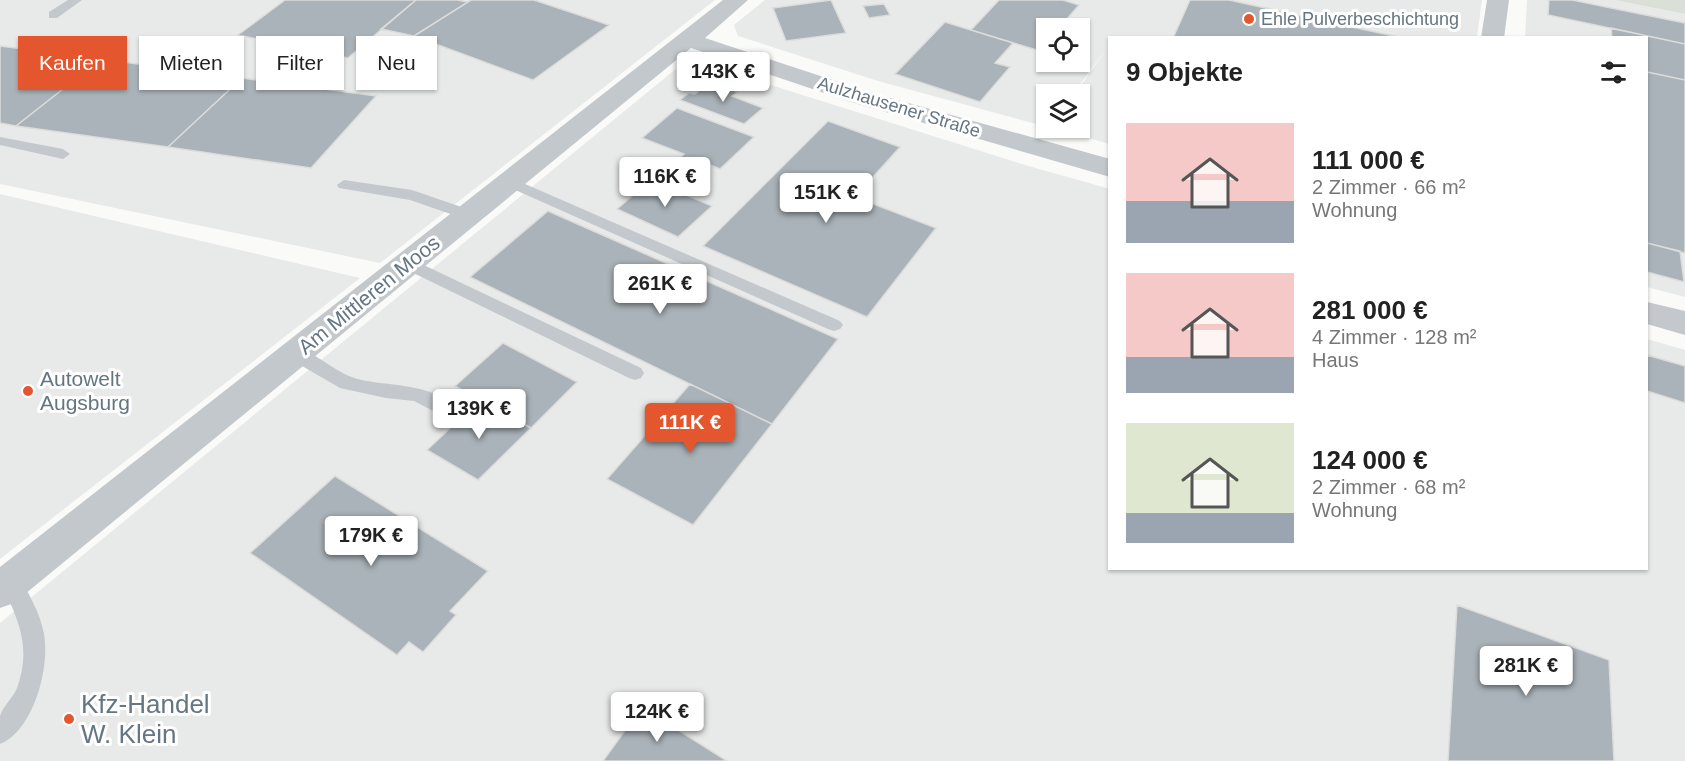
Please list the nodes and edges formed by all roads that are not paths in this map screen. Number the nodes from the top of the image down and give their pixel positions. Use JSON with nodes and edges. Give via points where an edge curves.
{"nodes":[{"id":1,"x":76,"y":0,"type":"edge"},
{"id":2,"x":737,"y":0,"type":"edge"},
{"id":3,"x":1498,"y":0,"type":"edge"},
{"id":4,"x":53,"y":15,"type":"dead end"},
{"id":5,"x":1492,"y":36,"type":"edge"},
{"id":6,"x":689,"y":40,"type":"junction"},
{"id":7,"x":0,"y":141,"type":"edge"},
{"id":8,"x":63,"y":154,"type":"dead end"},
{"id":9,"x":1108,"y":167,"type":"edge"},
{"id":10,"x":509,"y":182,"type":"junction"},
{"id":11,"x":344,"y":185,"type":"dead end"},
{"id":12,"x":468,"y":215,"type":"junction"},
{"id":13,"x":409,"y":264,"type":"junction"},
{"id":14,"x":1648,"y":313,"type":"edge"},
{"id":15,"x":1685,"y":323,"type":"edge"},
{"id":16,"x":834,"y":325,"type":"dead end"},
{"id":17,"x":296,"y":354,"type":"junction"},
{"id":18,"x":634,"y":374,"type":"dead end"},
{"id":19,"x":443,"y":409,"type":"dead end"},
{"id":20,"x":5,"y":585,"type":"edge"},
{"id":21,"x":0,"y":732,"type":"edge"}],
"edges":[{"from":1,"to":4,"type":"lane"},
{"from":2,"to":6,"type":"street","name":"Am Mittleren Moos"},
{"from":3,"to":5,"type":"street"},
{"from":6,"to":9,"type":"street","name":"Aulzhausener Straße","via":[[860,97]]},
{"from":6,"to":10,"type":"street","name":"Am Mittleren Moos"},
{"from":7,"to":8,"type":"lane"},
{"from":10,"to":12,"type":"street","name":"Am Mittleren Moos"},
{"from":10,"to":16,"type":"lane"},
{"from":11,"to":12,"type":"lane","via":[[412,195]]},
{"from":12,"to":13,"type":"street","name":"Am Mittleren Moos"},
{"from":13,"to":17,"type":"street","name":"Am Mittleren Moos"},
{"from":13,"to":18,"type":"lane"},
{"from":14,"to":15,"type":"street"},
{"from":17,"to":19,"type":"lane","via":[[346,383],[417,393]]},
{"from":17,"to":20,"type":"street","name":"Am Mittleren Moos"},
{"from":20,"to":21,"type":"lane","via":[[30,621],[35,657],[24,698]]}]}
